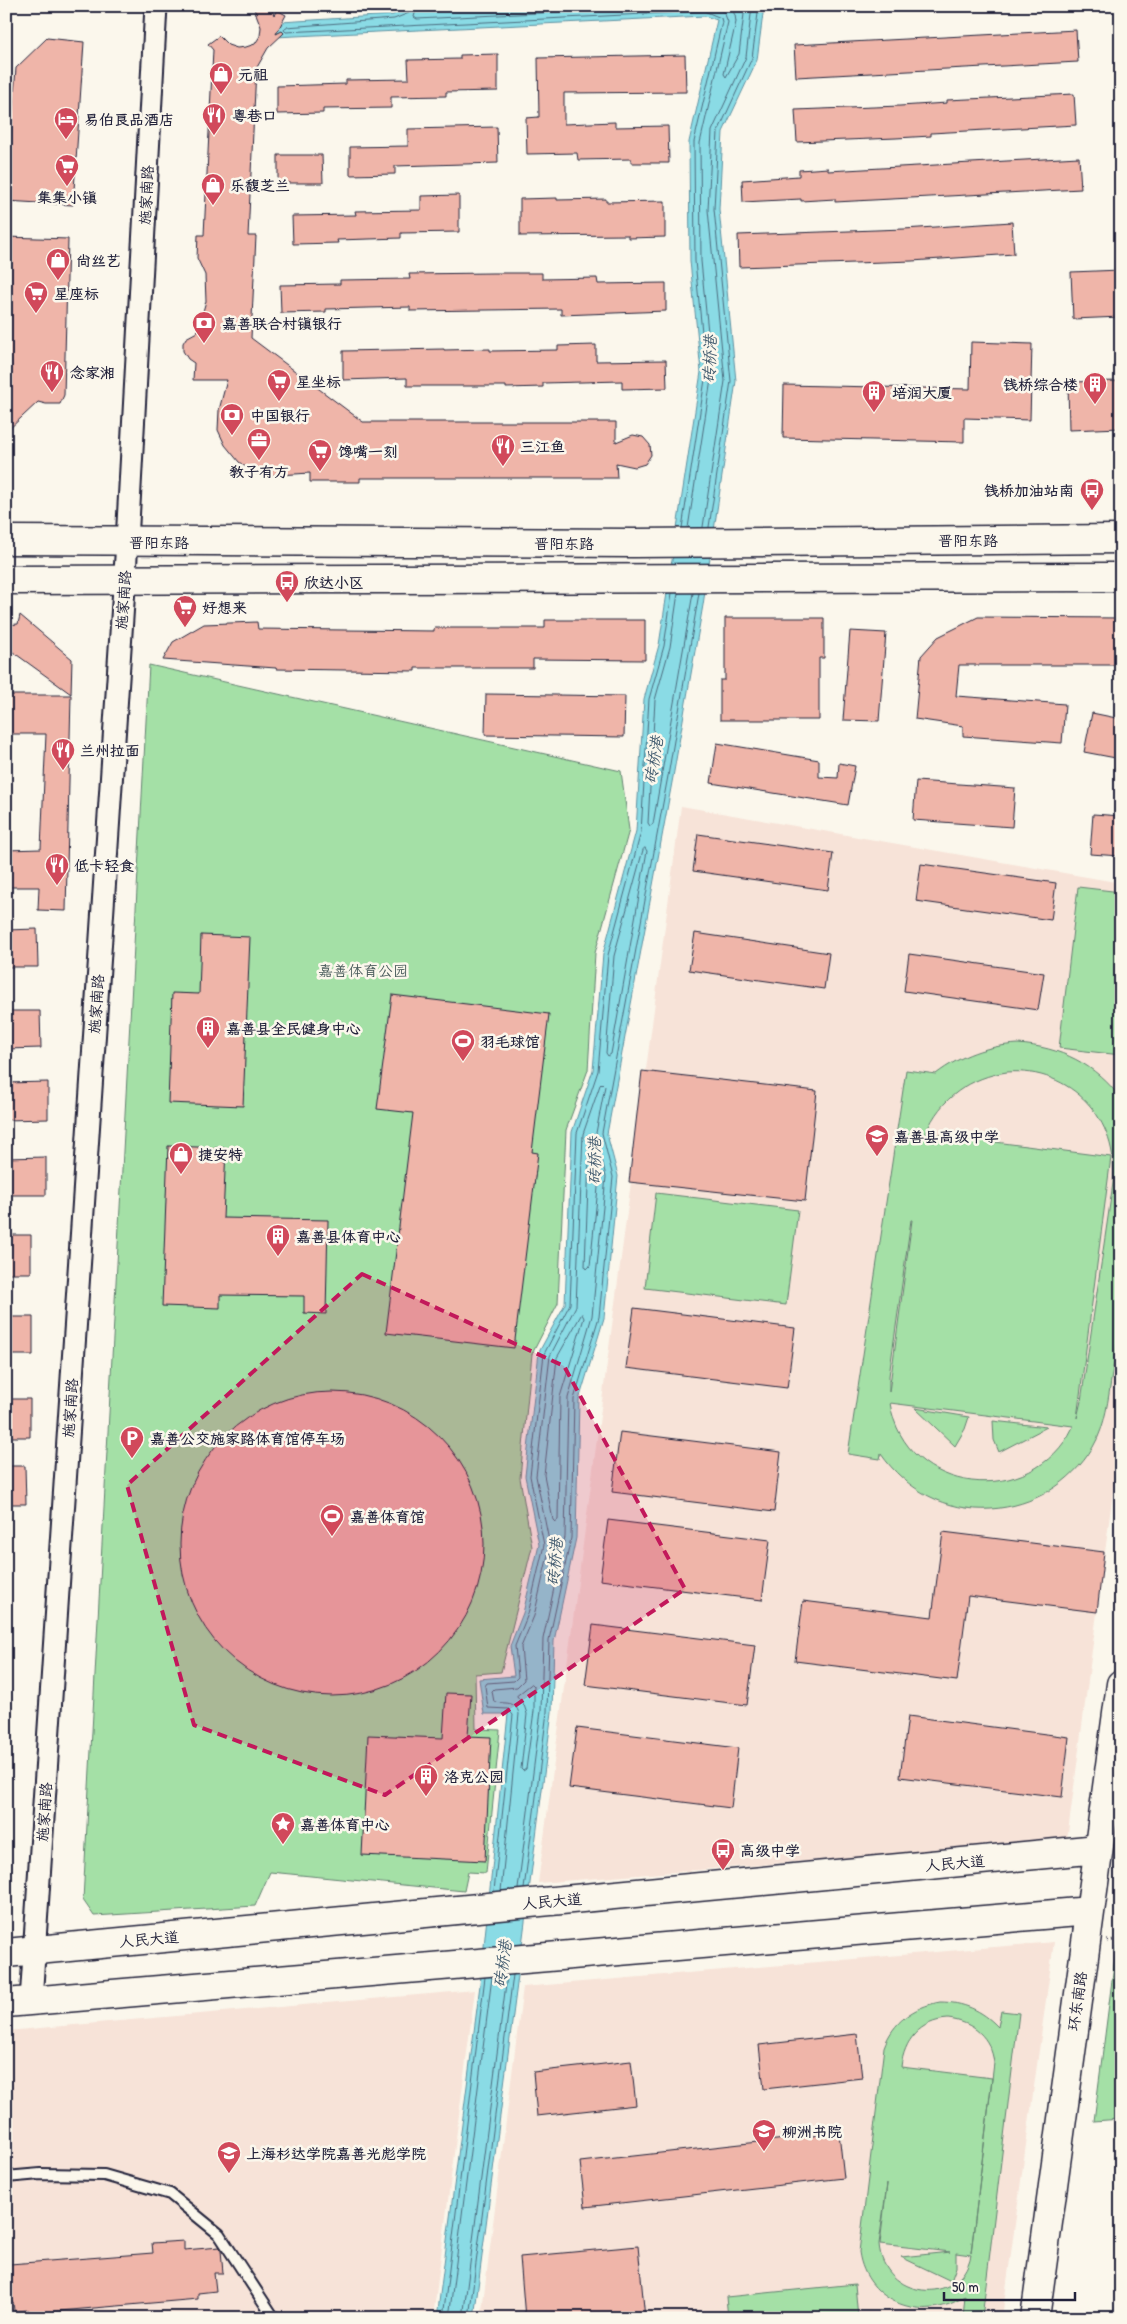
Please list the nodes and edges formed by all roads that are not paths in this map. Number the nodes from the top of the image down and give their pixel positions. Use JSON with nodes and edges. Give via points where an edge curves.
{"nodes":[{"id":1,"x":156,"y":6,"type":"edge"},
{"id":2,"x":1121,"y":539,"type":"edge"},
{"id":3,"x":6,"y":540,"type":"edge"},
{"id":4,"x":127,"y":542,"type":"junction"},
{"id":5,"x":1121,"y":577,"type":"edge"},
{"id":6,"x":6,"y":580,"type":"edge"},
{"id":7,"x":124,"y":580,"type":"junction"},
{"id":8,"x":1121,"y":1684,"type":"edge"},
{"id":9,"x":1098,"y":1849,"type":"junction"},
{"id":10,"x":1090,"y":1911,"type":"junction"},
{"id":11,"x":35,"y":1950,"type":"junction"},
{"id":12,"x":6,"y":1952,"type":"edge"},
{"id":13,"x":19,"y":2002,"type":"edge"},
{"id":14,"x":6,"y":2177,"type":"edge"},
{"id":15,"x":274,"y":2318,"type":"edge"},
{"id":16,"x":1035,"y":2318,"type":"edge"}],
"edges":[{"from":1,"to":4,"type":"street","name":"施家南路"},
{"from":2,"to":4,"type":"main road","name":"晋阳东路","via":[[633,543]]},
{"from":3,"to":4,"type":"main road","name":"晋阳东路"},
{"from":4,"to":7,"type":"street","name":"施家南路"},
{"from":5,"to":7,"type":"main road"},
{"from":6,"to":7,"type":"main road"},
{"from":7,"to":11,"type":"street","name":"施家南路"},
{"from":8,"to":9,"type":"main road","name":"环东南路"},
{"from":9,"to":10,"type":"main road","name":"环东南路"},
{"from":9,"to":11,"type":"main road","name":"人民大道"},
{"from":10,"to":13,"type":"main road"},
{"from":10,"to":16,"type":"main road","name":"环东南路"},
{"from":11,"to":12,"type":"main road","name":"人民大道"},
{"from":11,"to":13,"type":"street","name":"施家南路"},
{"from":14,"to":15,"type":"lane","via":[[104,2175],[170,2194],[220,2234]]}]}
